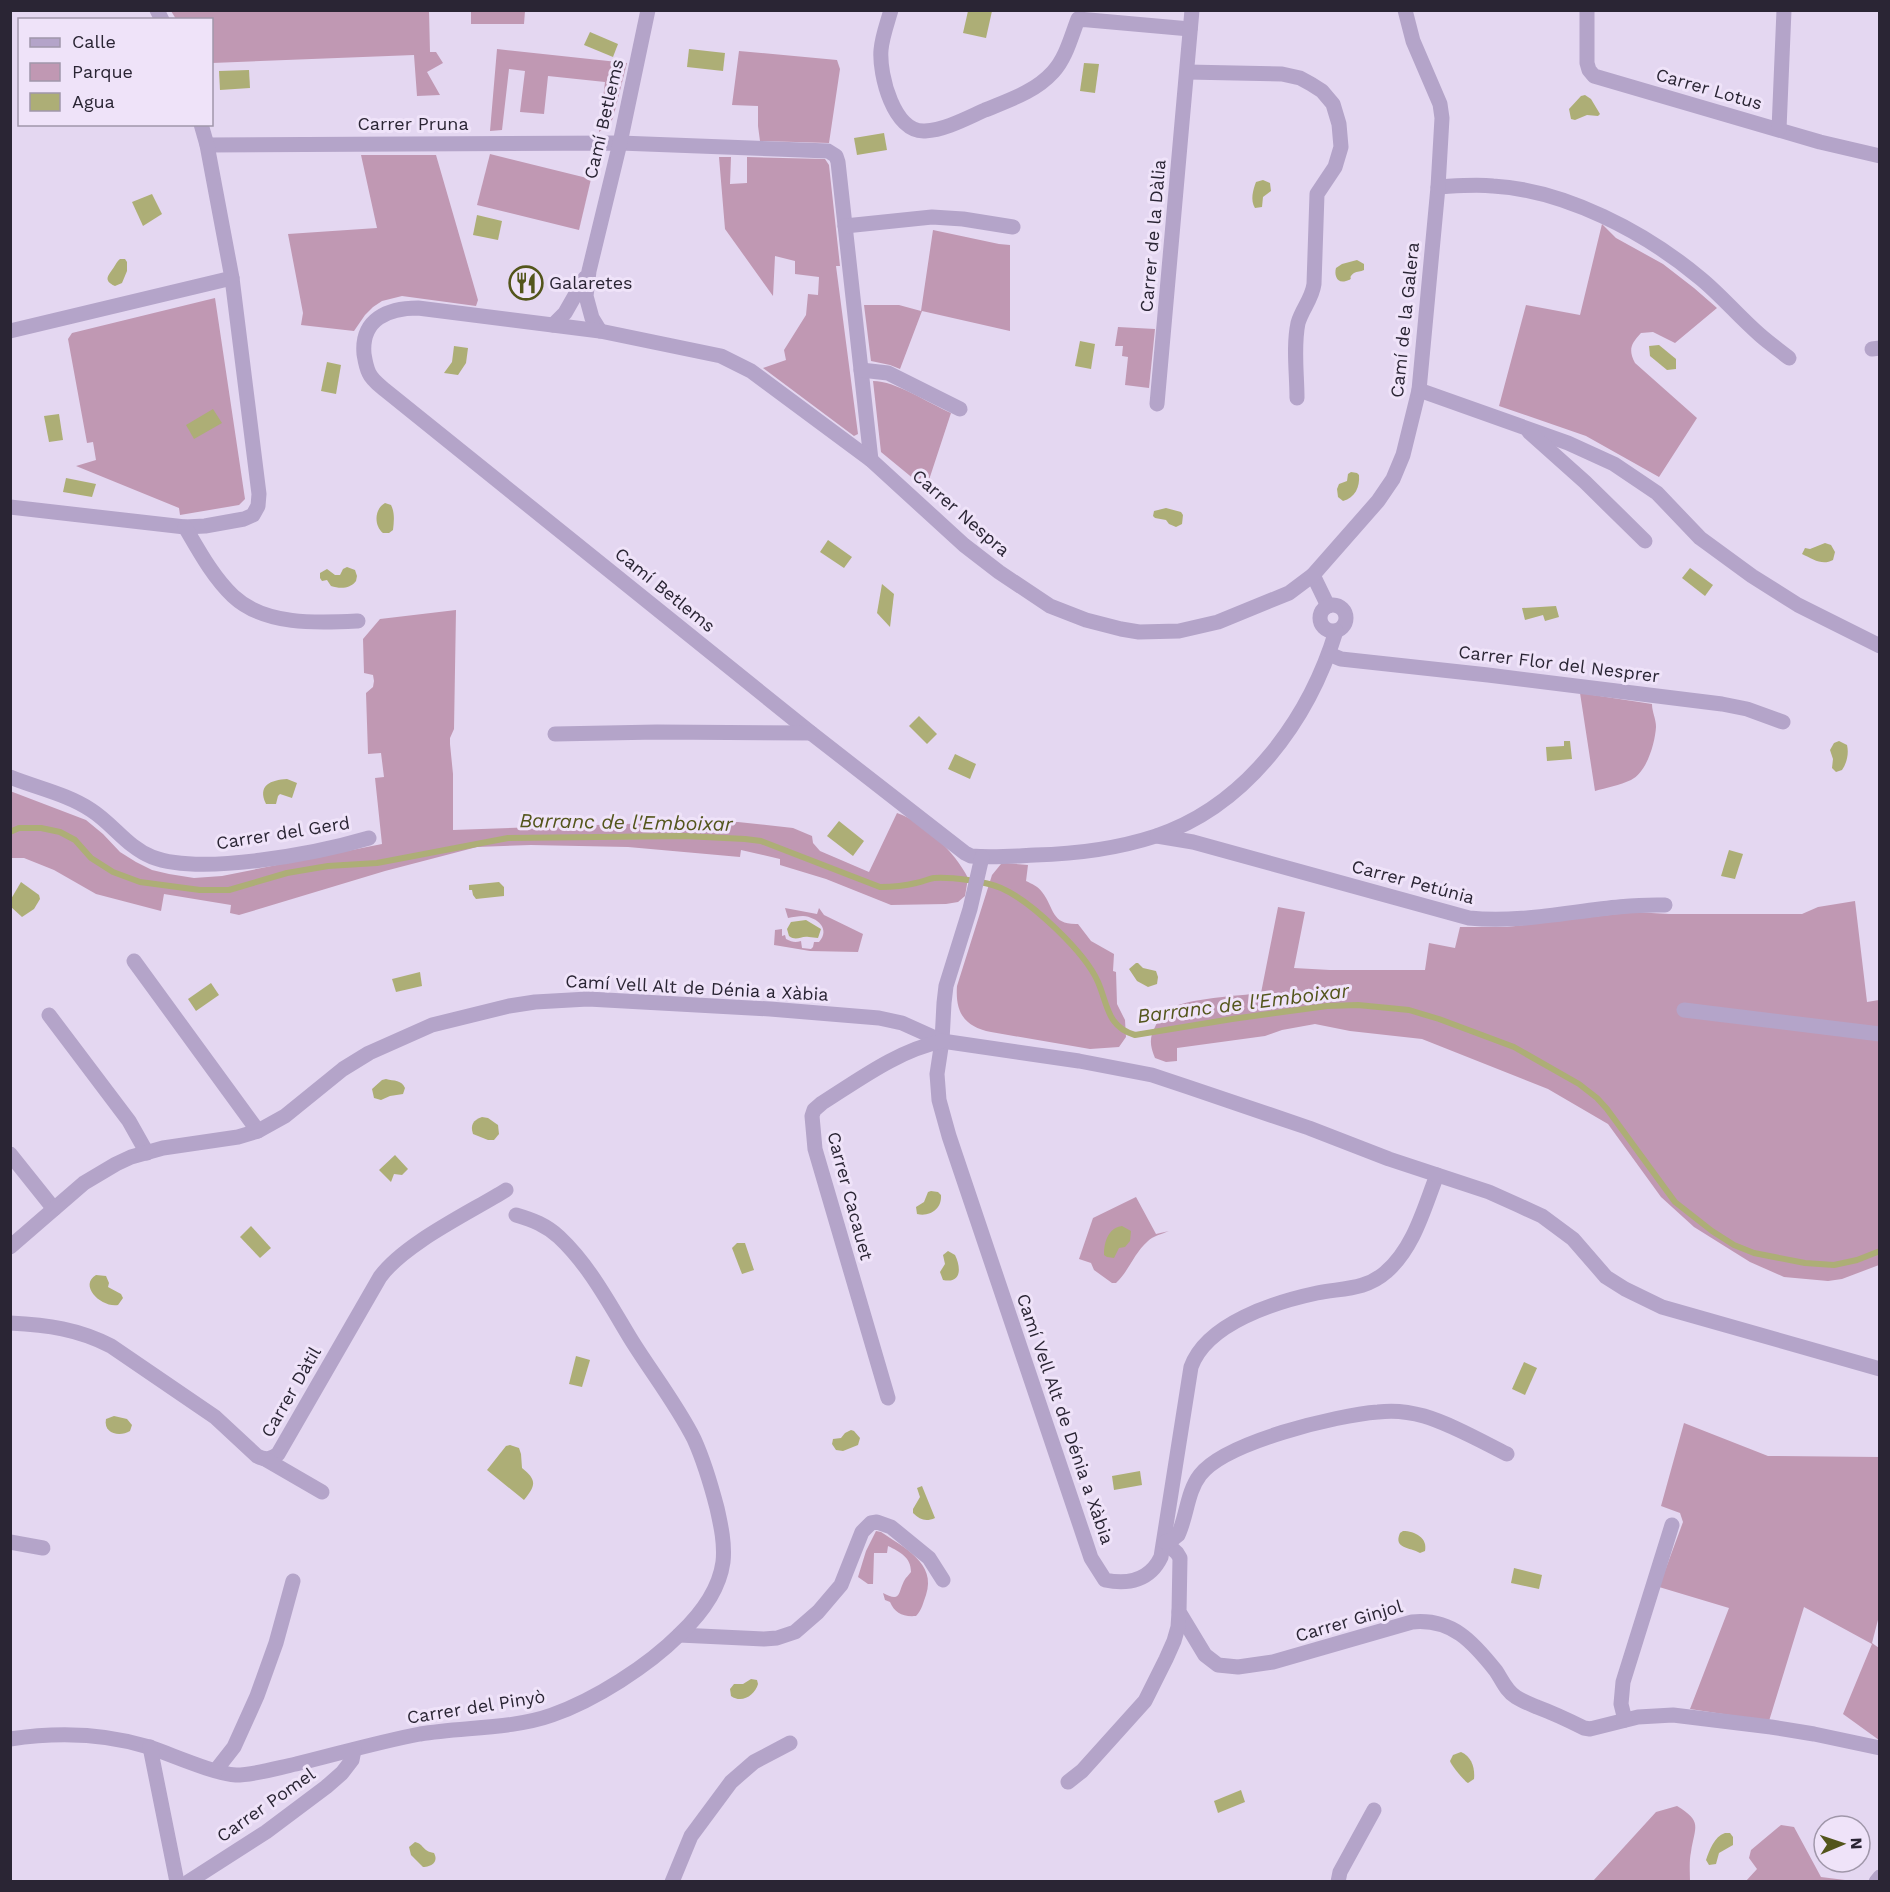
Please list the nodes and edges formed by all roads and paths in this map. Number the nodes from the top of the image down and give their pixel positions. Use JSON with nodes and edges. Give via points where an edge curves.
{"nodes":[{"id":1,"x":648,"y":10,"type":"edge"},
{"id":2,"x":891,"y":10,"type":"edge"},
{"id":3,"x":1192,"y":10,"type":"edge"},
{"id":4,"x":1405,"y":10,"type":"edge"},
{"id":5,"x":1587,"y":10,"type":"edge"},
{"id":6,"x":1784,"y":10,"type":"edge"},
{"id":7,"x":1079,"y":15,"type":"edge"},
{"id":8,"x":1190,"y":28,"type":"junction"},
{"id":9,"x":1187,"y":72,"type":"junction"},
{"id":10,"x":202,"y":126,"type":"edge"},
{"id":11,"x":1779,"y":129,"type":"junction"},
{"id":12,"x":620,"y":143,"type":"junction"},
{"id":13,"x":207,"y":145,"type":"junction"},
{"id":14,"x":1880,"y":156,"type":"edge"},
{"id":15,"x":1438,"y":187,"type":"junction"},
{"id":16,"x":845,"y":226,"type":"junction"},
{"id":17,"x":1013,"y":227,"type":"dead end"},
{"id":18,"x":589,"y":271,"type":"junction"},
{"id":19,"x":232,"y":278,"type":"junction"},
{"id":20,"x":553,"y":324,"type":"junction"},
{"id":21,"x":10,"y":331,"type":"edge"},
{"id":22,"x":600,"y":331,"type":"junction"},
{"id":23,"x":1789,"y":358,"type":"dead end"},
{"id":24,"x":861,"y":370,"type":"junction"},
{"id":25,"x":1419,"y":390,"type":"junction"},
{"id":26,"x":1297,"y":398,"type":"dead end"},
{"id":27,"x":1157,"y":404,"type":"dead end"},
{"id":28,"x":960,"y":409,"type":"dead end"},
{"id":29,"x":1525,"y":428,"type":"junction"},
{"id":30,"x":871,"y":460,"type":"junction"},
{"id":31,"x":10,"y":507,"type":"edge"},
{"id":32,"x":185,"y":527,"type":"junction"},
{"id":33,"x":1645,"y":541,"type":"dead end"},
{"id":34,"x":1313,"y":575,"type":"junction"},
{"id":35,"x":358,"y":621,"type":"dead end"},
{"id":36,"x":1880,"y":646,"type":"edge"},
{"id":37,"x":1329,"y":654,"type":"junction"},
{"id":38,"x":1783,"y":722,"type":"dead end"},
{"id":39,"x":811,"y":733,"type":"junction"},
{"id":40,"x":555,"y":734,"type":"dead end"},
{"id":41,"x":10,"y":777,"type":"edge"},
{"id":42,"x":1157,"y":836,"type":"junction"},
{"id":43,"x":369,"y":838,"type":"dead end"},
{"id":44,"x":982,"y":857,"type":"junction"},
{"id":45,"x":1665,"y":905,"type":"dead end"},
{"id":46,"x":134,"y":961,"type":"dead end"},
{"id":47,"x":1684,"y":1010,"type":"dead end"},
{"id":48,"x":49,"y":1015,"type":"dead end"},
{"id":49,"x":1880,"y":1034,"type":"edge"},
{"id":50,"x":942,"y":1041,"type":"junction"},
{"id":51,"x":258,"y":1131,"type":"junction"},
{"id":52,"x":147,"y":1153,"type":"junction"},
{"id":53,"x":10,"y":1154,"type":"edge"},
{"id":54,"x":1437,"y":1175,"type":"junction"},
{"id":55,"x":506,"y":1190,"type":"dead end"},
{"id":56,"x":54,"y":1209,"type":"junction"},
{"id":57,"x":516,"y":1215,"type":"dead end"},
{"id":58,"x":10,"y":1247,"type":"edge"},
{"id":59,"x":10,"y":1323,"type":"edge"},
{"id":60,"x":1880,"y":1369,"type":"edge"},
{"id":61,"x":888,"y":1398,"type":"dead end"},
{"id":62,"x":1507,"y":1454,"type":"dead end"},
{"id":63,"x":265,"y":1460,"type":"junction"},
{"id":64,"x":322,"y":1492,"type":"dead end"},
{"id":65,"x":1672,"y":1525,"type":"dead end"},
{"id":66,"x":10,"y":1542,"type":"edge"},
{"id":67,"x":1165,"y":1542,"type":"junction"},
{"id":68,"x":43,"y":1548,"type":"dead end"},
{"id":69,"x":943,"y":1580,"type":"dead end"},
{"id":70,"x":294,"y":1581,"type":"dead end"},
{"id":71,"x":1179,"y":1612,"type":"junction"},
{"id":72,"x":679,"y":1635,"type":"junction"},
{"id":73,"x":1625,"y":1720,"type":"junction"},
{"id":74,"x":10,"y":1739,"type":"edge"},
{"id":75,"x":790,"y":1743,"type":"dead end"},
{"id":76,"x":150,"y":1747,"type":"junction"},
{"id":77,"x":1880,"y":1748,"type":"edge"},
{"id":78,"x":354,"y":1750,"type":"junction"},
{"id":79,"x":216,"y":1770,"type":"junction"},
{"id":80,"x":1068,"y":1782,"type":"dead end"},
{"id":81,"x":1374,"y":1810,"type":"dead end"},
{"id":82,"x":1880,"y":1876,"type":"edge"},
{"id":83,"x":177,"y":1881,"type":"edge"},
{"id":84,"x":188,"y":1881,"type":"edge"},
{"id":85,"x":672,"y":1881,"type":"edge"},
{"id":86,"x":1338,"y":1881,"type":"edge"},
{"id":87,"x":1876,"y":1881,"type":"edge"}],
"edges":[{"from":1,"to":12,"type":"street","name":"Camí Betlems"},
{"from":2,"to":7,"type":"street","via":[[881,52],[885,85],[905,124],[925,131],[955,123],[1036,87],[1059,64]]},
{"from":3,"to":8,"type":"street","name":"Carrer de la Dàlia"},
{"from":4,"to":15,"type":"street","name":"Camí de la Galera","via":[[1440,104]]},
{"from":5,"to":11,"type":"street","name":"Carrer Lotus","via":[[1587,63],[1594,76]]},
{"from":6,"to":11,"type":"street"},
{"from":7,"to":8,"type":"street"},
{"from":8,"to":9,"type":"street","name":"Carrer de la Dàlia"},
{"from":9,"to":26,"type":"street","via":[[1282,74],[1300,78],[1322,91],[1337,114],[1341,147],[1335,167],[1317,194],[1314,284],[1298,325]]},
{"from":9,"to":27,"type":"street","name":"Carrer de la Dàlia"},
{"from":10,"to":13,"type":"street"},
{"from":11,"to":14,"type":"street","name":"Carrer Lotus"},
{"from":12,"to":13,"type":"street","name":"Carrer Pruna"},
{"from":12,"to":16,"type":"street","name":"Carrer Pruna","via":[[828,151],[838,162]]},
{"from":12,"to":18,"type":"street","name":"Camí Betlems"},
{"from":13,"to":19,"type":"street"},
{"from":15,"to":23,"type":"street","via":[[1492,185],[1523,190],[1574,205],[1632,230],[1701,279]]},
{"from":15,"to":25,"type":"street","name":"Camí de la Galera"},
{"from":16,"to":17,"type":"street","via":[[932,217]]},
{"from":16,"to":24,"type":"street","name":"Carrer Pruna"},
{"from":18,"to":20,"type":"street","name":"Camí Betlems","via":[[566,313]]},
{"from":18,"to":22,"type":"street","name":"Camí Betlems","via":[[586,296]]},
{"from":19,"to":21,"type":"street"},
{"from":19,"to":32,"type":"street","via":[[258,506],[253,515],[244,519]]},
{"from":20,"to":22,"type":"street","name":"Camí Betlems"},
{"from":20,"to":39,"type":"street","name":"Camí Betlems","via":[[403,308],[381,316],[370,326],[364,339],[366,364],[373,379],[385,390]]},
{"from":22,"to":30,"type":"street","name":"Carrer Nespra","via":[[736,362]]},
{"from":24,"to":28,"type":"street","via":[[888,373]]},
{"from":24,"to":30,"type":"street","name":"Carrer Pruna"},
{"from":25,"to":29,"type":"street"},
{"from":25,"to":34,"type":"street","name":"Camí de la Galera","via":[[1393,479]]},
{"from":29,"to":33,"type":"street"},
{"from":29,"to":36,"type":"street","via":[[1614,464],[1657,493],[1700,538],[1752,576],[1798,605]]},
{"from":30,"to":34,"type":"street","name":"Carrer Nespra","via":[[999,572],[1050,606],[1104,625],[1153,633],[1195,628],[1289,593]]},
{"from":31,"to":32,"type":"street"},
{"from":32,"to":35,"type":"street","via":[[220,582],[246,605],[282,618],[317,623]]},
{"from":34,"to":37,"type":"street","via":[[1328,606],[1340,606],[1347,616],[1343,627],[1335,631]]},
{"from":37,"to":38,"type":"street","name":"Carrer Flor del Nesprer","via":[[1341,659],[1722,704]]},
{"from":37,"to":42,"type":"street","via":[[1289,731],[1252,775],[1203,814]]},
{"from":39,"to":40,"type":"street"},
{"from":39,"to":44,"type":"street","name":"Camí Betlems","via":[[965,853]]},
{"from":41,"to":43,"type":"street","name":"Carrer del Gerd","via":[[83,805],[131,845],[152,857],[170,861],[243,862],[338,847]]},
{"from":42,"to":44,"type":"street","via":[[1087,853]]},
{"from":42,"to":45,"type":"street","name":"Carrer Petúnia","via":[[1193,842],[1469,918],[1504,919]]},
{"from":44,"to":50,"type":"street","via":[[946,986]]},
{"from":46,"to":51,"type":"street"},
{"from":47,"to":49,"type":"street"},
{"from":48,"to":52,"type":"street","via":[[129,1120]]},
{"from":50,"to":51,"type":"street","name":"Camí Vell Alt de Dénia a Xàbia","via":[[902,1023],[874,1017],[588,999],[518,1004],[432,1024],[369,1053],[285,1116]]},
{"from":50,"to":54,"type":"street","name":"Camí Vell Alt de Dénia a Xàbia","via":[[1152,1075]]},
{"from":50,"to":61,"type":"street","name":"Carrer Cacauet","via":[[896,1057],[822,1103],[812,1116],[824,1184]]},
{"from":50,"to":67,"type":"street","name":"Camí Vell Alt de Dénia a Xàbia","via":[[937,1074],[949,1136],[1091,1558],[1105,1580],[1140,1580],[1156,1567]]},
{"from":51,"to":52,"type":"street","name":"Camí Vell Alt de Dénia a Xàbia"},
{"from":52,"to":56,"type":"street","name":"Camí Vell Alt de Dénia a Xàbia","via":[[105,1170]]},
{"from":53,"to":56,"type":"street"},
{"from":54,"to":60,"type":"street","name":"Camí Vell Alt de Dénia a Xàbia","via":[[1489,1192],[1542,1216],[1573,1239],[1606,1277],[1662,1306]]},
{"from":54,"to":67,"type":"street","name":"Camí Vell Alt de Dénia a Xàbia","via":[[1401,1257],[1375,1281],[1262,1309],[1223,1329],[1200,1348],[1191,1367]]},
{"from":55,"to":63,"type":"street","name":"Carrer Dàtil","via":[[424,1239],[387,1268],[278,1454]]},
{"from":56,"to":58,"type":"street","name":"Camí Vell Alt de Dénia a Xàbia"},
{"from":57,"to":72,"type":"street","name":"Carrer del Pinyò","via":[[538,1222],[556,1235],[594,1279],[693,1438],[706,1469],[722,1532],[723,1562],[715,1590]]},
{"from":59,"to":63,"type":"street","name":"Carrer Dàtil","via":[[72,1330],[111,1346],[215,1417],[246,1448]]},
{"from":62,"to":67,"type":"street","via":[[1424,1416],[1401,1412],[1359,1414],[1293,1430],[1224,1456],[1207,1468],[1194,1486],[1178,1535]]},
{"from":63,"to":64,"type":"street"},
{"from":65,"to":73,"type":"street","via":[[1623,1682]]},
{"from":66,"to":68,"type":"street"},
{"from":67,"to":71,"type":"street","via":[[1180,1558]]},
{"from":69,"to":72,"type":"street","via":[[928,1558],[891,1527],[871,1523],[862,1532],[837,1591],[795,1632],[764,1639]]},
{"from":70,"to":79,"type":"street","via":[[257,1696],[234,1747]]},
{"from":71,"to":73,"type":"street","name":"Carrer Ginjol","via":[[1205,1655],[1227,1667],[1273,1662],[1412,1622],[1441,1623],[1461,1635],[1516,1698],[1584,1728]]},
{"from":71,"to":80,"type":"street","via":[[1174,1641],[1145,1701]]},
{"from":72,"to":78,"type":"street","name":"Carrer del Pinyò","via":[[587,1700],[550,1716],[515,1724],[419,1734]]},
{"from":73,"to":77,"type":"street","name":"Carrer Ginjol","via":[[1673,1715],[1771,1727]]},
{"from":74,"to":76,"type":"street","name":"Carrer del Pinyò","via":[[84,1735]]},
{"from":75,"to":85,"type":"street","via":[[754,1762],[731,1782],[692,1836]]},
{"from":76,"to":79,"type":"street","name":"Carrer del Pinyò"},
{"from":76,"to":83,"type":"street"},
{"from":78,"to":79,"type":"street","name":"Carrer del Pinyò","via":[[247,1774]]},
{"from":78,"to":84,"type":"street","name":"Carrer Pomel","via":[[352,1760],[326,1787],[266,1832]]},
{"from":81,"to":86,"type":"street"},
{"from":82,"to":87,"type":"street"}]}
